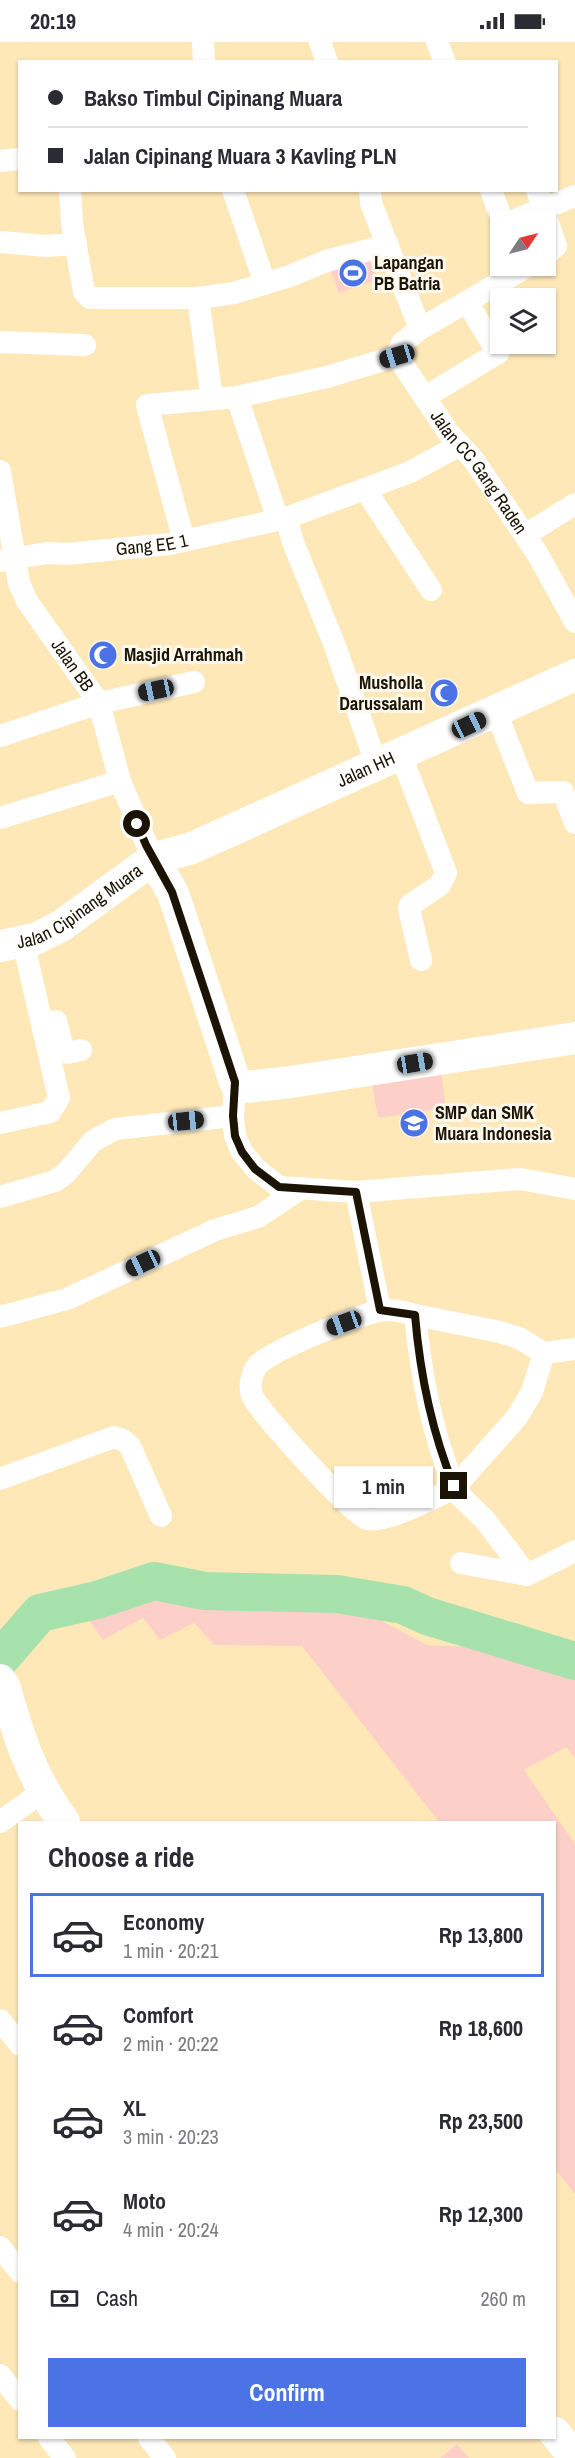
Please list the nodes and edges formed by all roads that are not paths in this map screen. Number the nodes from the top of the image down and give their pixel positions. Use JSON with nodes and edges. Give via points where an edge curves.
{"nodes":[{"id":1,"x":203,"y":42,"type":"edge"},
{"id":2,"x":320,"y":42,"type":"edge"},
{"id":3,"x":437,"y":42,"type":"edge"},
{"id":4,"x":204,"y":60,"type":"edge"},
{"id":5,"x":326,"y":60,"type":"edge"},
{"id":6,"x":444,"y":60,"type":"edge"},
{"id":7,"x":18,"y":159,"type":"edge"},
{"id":8,"x":0,"y":161,"type":"edge"},
{"id":9,"x":70,"y":192,"type":"edge"},
{"id":10,"x":234,"y":192,"type":"edge"},
{"id":11,"x":370,"y":192,"type":"edge"},
{"id":12,"x":492,"y":192,"type":"edge"},
{"id":13,"x":575,"y":196,"type":"edge"},
{"id":14,"x":541,"y":199,"type":"edge"},
{"id":15,"x":498,"y":210,"type":"edge"},
{"id":16,"x":527,"y":210,"type":"edge"},
{"id":17,"x":0,"y":242,"type":"edge"},
{"id":18,"x":76,"y":244,"type":"junction"},
{"id":19,"x":388,"y":245,"type":"junction"},
{"id":20,"x":511,"y":276,"type":"edge"},
{"id":21,"x":265,"y":284,"type":"junction"},
{"id":22,"x":198,"y":298,"type":"junction"},
{"id":23,"x":467,"y":302,"type":"junction"},
{"id":24,"x":420,"y":329,"type":"junction"},
{"id":25,"x":0,"y":342,"type":"edge"},
{"id":26,"x":85,"y":345,"type":"dead end"},
{"id":27,"x":397,"y":356,"type":"junction"},
{"id":28,"x":425,"y":397,"type":"junction"},
{"id":29,"x":237,"y":398,"type":"junction"},
{"id":30,"x":212,"y":399,"type":"junction"},
{"id":31,"x":460,"y":445,"type":"junction"},
{"id":32,"x":0,"y":471,"type":"edge"},
{"id":33,"x":365,"y":489,"type":"junction"},
{"id":34,"x":575,"y":504,"type":"edge"},
{"id":35,"x":282,"y":519,"type":"junction"},
{"id":36,"x":525,"y":535,"type":"junction"},
{"id":37,"x":184,"y":541,"type":"junction"},
{"id":38,"x":8,"y":559,"type":"edge"},
{"id":39,"x":431,"y":590,"type":"dead end"},
{"id":40,"x":575,"y":622,"type":"edge"},
{"id":41,"x":575,"y":675,"type":"edge"},
{"id":42,"x":194,"y":682,"type":"dead end"},
{"id":43,"x":99,"y":703,"type":"junction"},
{"id":44,"x":496,"y":712,"type":"junction"},
{"id":45,"x":0,"y":736,"type":"edge"},
{"id":46,"x":389,"y":761,"type":"junction"},
{"id":47,"x":120,"y":781,"type":"junction"},
{"id":48,"x":0,"y":818,"type":"edge"},
{"id":49,"x":575,"y":823,"type":"edge"},
{"id":50,"x":153,"y":859,"type":"junction"},
{"id":51,"x":19,"y":942,"type":"edge"},
{"id":52,"x":421,"y":960,"type":"dead end"},
{"id":53,"x":575,"y":1038,"type":"edge"},
{"id":54,"x":81,"y":1050,"type":"dead end"},
{"id":55,"x":235,"y":1082,"type":"junction"},
{"id":56,"x":233,"y":1116,"type":"junction"},
{"id":57,"x":0,"y":1123,"type":"edge"},
{"id":58,"x":300,"y":1189,"type":"junction"},
{"id":59,"x":575,"y":1189,"type":"edge"},
{"id":60,"x":356,"y":1192,"type":"junction"},
{"id":61,"x":0,"y":1197,"type":"edge"},
{"id":62,"x":380,"y":1310,"type":"junction"},
{"id":63,"x":415,"y":1315,"type":"junction"},
{"id":64,"x":0,"y":1317,"type":"edge"},
{"id":65,"x":575,"y":1349,"type":"edge"},
{"id":66,"x":543,"y":1353,"type":"junction"},
{"id":67,"x":0,"y":1479,"type":"edge"},
{"id":68,"x":453,"y":1487,"type":"junction"},
{"id":69,"x":161,"y":1516,"type":"dead end"},
{"id":70,"x":575,"y":1551,"type":"edge"},
{"id":71,"x":461,"y":1563,"type":"dead end"},
{"id":72,"x":526,"y":1575,"type":"junction"},
{"id":73,"x":3,"y":1684,"type":"edge"},
{"id":74,"x":42,"y":1792,"type":"junction"},
{"id":75,"x":63,"y":1821,"type":"edge"},
{"id":76,"x":0,"y":1822,"type":"edge"},
{"id":77,"x":0,"y":2020,"type":"edge"},
{"id":78,"x":18,"y":2042,"type":"edge"},
{"id":79,"x":0,"y":2247,"type":"edge"},
{"id":80,"x":18,"y":2270,"type":"edge"},
{"id":81,"x":0,"y":2375,"type":"edge"},
{"id":82,"x":18,"y":2398,"type":"edge"},
{"id":83,"x":556,"y":2434,"type":"edge"},
{"id":84,"x":50,"y":2439,"type":"edge"},
{"id":85,"x":150,"y":2439,"type":"edge"},
{"id":86,"x":65,"y":2458,"type":"edge"},
{"id":87,"x":165,"y":2458,"type":"edge"},
{"id":88,"x":575,"y":2458,"type":"edge"}],
"edges":[{"from":1,"to":4,"type":"street"},
{"from":2,"to":5,"type":"street"},
{"from":3,"to":6,"type":"street"},
{"from":7,"to":8,"type":"street"},
{"from":9,"to":18,"type":"street"},
{"from":10,"to":21,"type":"street"},
{"from":11,"to":19,"type":"street"},
{"from":12,"to":15,"type":"street"},
{"from":13,"to":14,"type":"street"},
{"from":14,"to":16,"type":"street"},
{"from":17,"to":18,"type":"street"},
{"from":18,"to":22,"type":"street","via":[[84,292],[90,298]]},
{"from":19,"to":21,"type":"street","via":[[326,261]]},
{"from":19,"to":24,"type":"street"},
{"from":20,"to":23,"type":"street"},
{"from":21,"to":22,"type":"street"},
{"from":22,"to":30,"type":"street"},
{"from":23,"to":24,"type":"street"},
{"from":23,"to":28,"type":"street","via":[[498,353]]},
{"from":24,"to":27,"type":"street","via":[[402,343]]},
{"from":25,"to":26,"type":"street"},
{"from":27,"to":28,"type":"street","name":"Jalan CC Gang Raden"},
{"from":27,"to":29,"type":"street"},
{"from":28,"to":31,"type":"street","name":"Jalan CC Gang Raden"},
{"from":29,"to":30,"type":"street"},
{"from":29,"to":35,"type":"street"},
{"from":30,"to":37,"type":"street","via":[[147,405]]},
{"from":31,"to":33,"type":"street","name":"Gang EE 1","via":[[408,473]]},
{"from":31,"to":36,"type":"street","name":"Jalan CC Gang Raden"},
{"from":32,"to":38,"type":"street","name":"Jalan BB"},
{"from":33,"to":35,"type":"street","name":"Gang EE 1"},
{"from":33,"to":39,"type":"street"},
{"from":34,"to":36,"type":"street"},
{"from":35,"to":37,"type":"street","name":"Gang EE 1"},
{"from":35,"to":46,"type":"street"},
{"from":36,"to":40,"type":"street","name":"Jalan CC Gang Raden"},
{"from":37,"to":38,"type":"street","name":"Gang EE 1"},
{"from":38,"to":43,"type":"street","name":"Jalan BB","via":[[27,601]]},
{"from":41,"to":44,"type":"street","name":"Jalan HH"},
{"from":42,"to":43,"type":"street"},
{"from":43,"to":45,"type":"street"},
{"from":43,"to":47,"type":"street","name":"Jalan BB"},
{"from":44,"to":46,"type":"street","name":"Jalan HH"},
{"from":44,"to":49,"type":"street","via":[[528,793],[563,792]]},
{"from":46,"to":50,"type":"street","name":"Jalan HH","via":[[192,848]]},
{"from":46,"to":52,"type":"street","via":[[446,873],[440,885],[410,905]]},
{"from":47,"to":48,"type":"street"},
{"from":47,"to":50,"type":"street","name":"Jalan BB"},
{"from":50,"to":51,"type":"street","name":"Jalan Cipinang Muara","via":[[61,926]]},
{"from":50,"to":55,"type":"street","via":[[172,892]]},
{"from":51,"to":54,"type":"street","via":[[63,1049],[67,1053]]},
{"from":51,"to":57,"type":"street","via":[[59,1098],[50,1112]]},
{"from":53,"to":55,"type":"street","via":[[291,1082],[247,1087]]},
{"from":55,"to":56,"type":"street"},
{"from":56,"to":58,"type":"street","via":[[235,1136],[255,1169],[279,1187]]},
{"from":56,"to":61,"type":"street","via":[[115,1129],[93,1141],[55,1181]]},
{"from":58,"to":60,"type":"street"},
{"from":58,"to":64,"type":"street","via":[[258,1217],[214,1230],[67,1299]]},
{"from":59,"to":60,"type":"street","via":[[520,1179]]},
{"from":60,"to":62,"type":"street"},
{"from":62,"to":63,"type":"street"},
{"from":62,"to":68,"type":"street","via":[[267,1358],[253,1373],[252,1397],[330,1488],[365,1518],[390,1515]]},
{"from":63,"to":66,"type":"street","via":[[500,1332]]},
{"from":63,"to":68,"type":"street","via":[[425,1393]]},
{"from":65,"to":66,"type":"street"},
{"from":66,"to":68,"type":"street","via":[[532,1392],[517,1417]]},
{"from":67,"to":69,"type":"street","via":[[114,1437],[130,1446]]},
{"from":68,"to":72,"type":"street","via":[[485,1520]]},
{"from":70,"to":72,"type":"street"},
{"from":71,"to":72,"type":"street"},
{"from":73,"to":74,"type":"street"},
{"from":74,"to":75,"type":"street"},
{"from":74,"to":76,"type":"street"},
{"from":77,"to":78,"type":"street"},
{"from":79,"to":80,"type":"street"},
{"from":81,"to":82,"type":"street"},
{"from":83,"to":88,"type":"street"},
{"from":84,"to":86,"type":"street"},
{"from":85,"to":87,"type":"street"}]}
